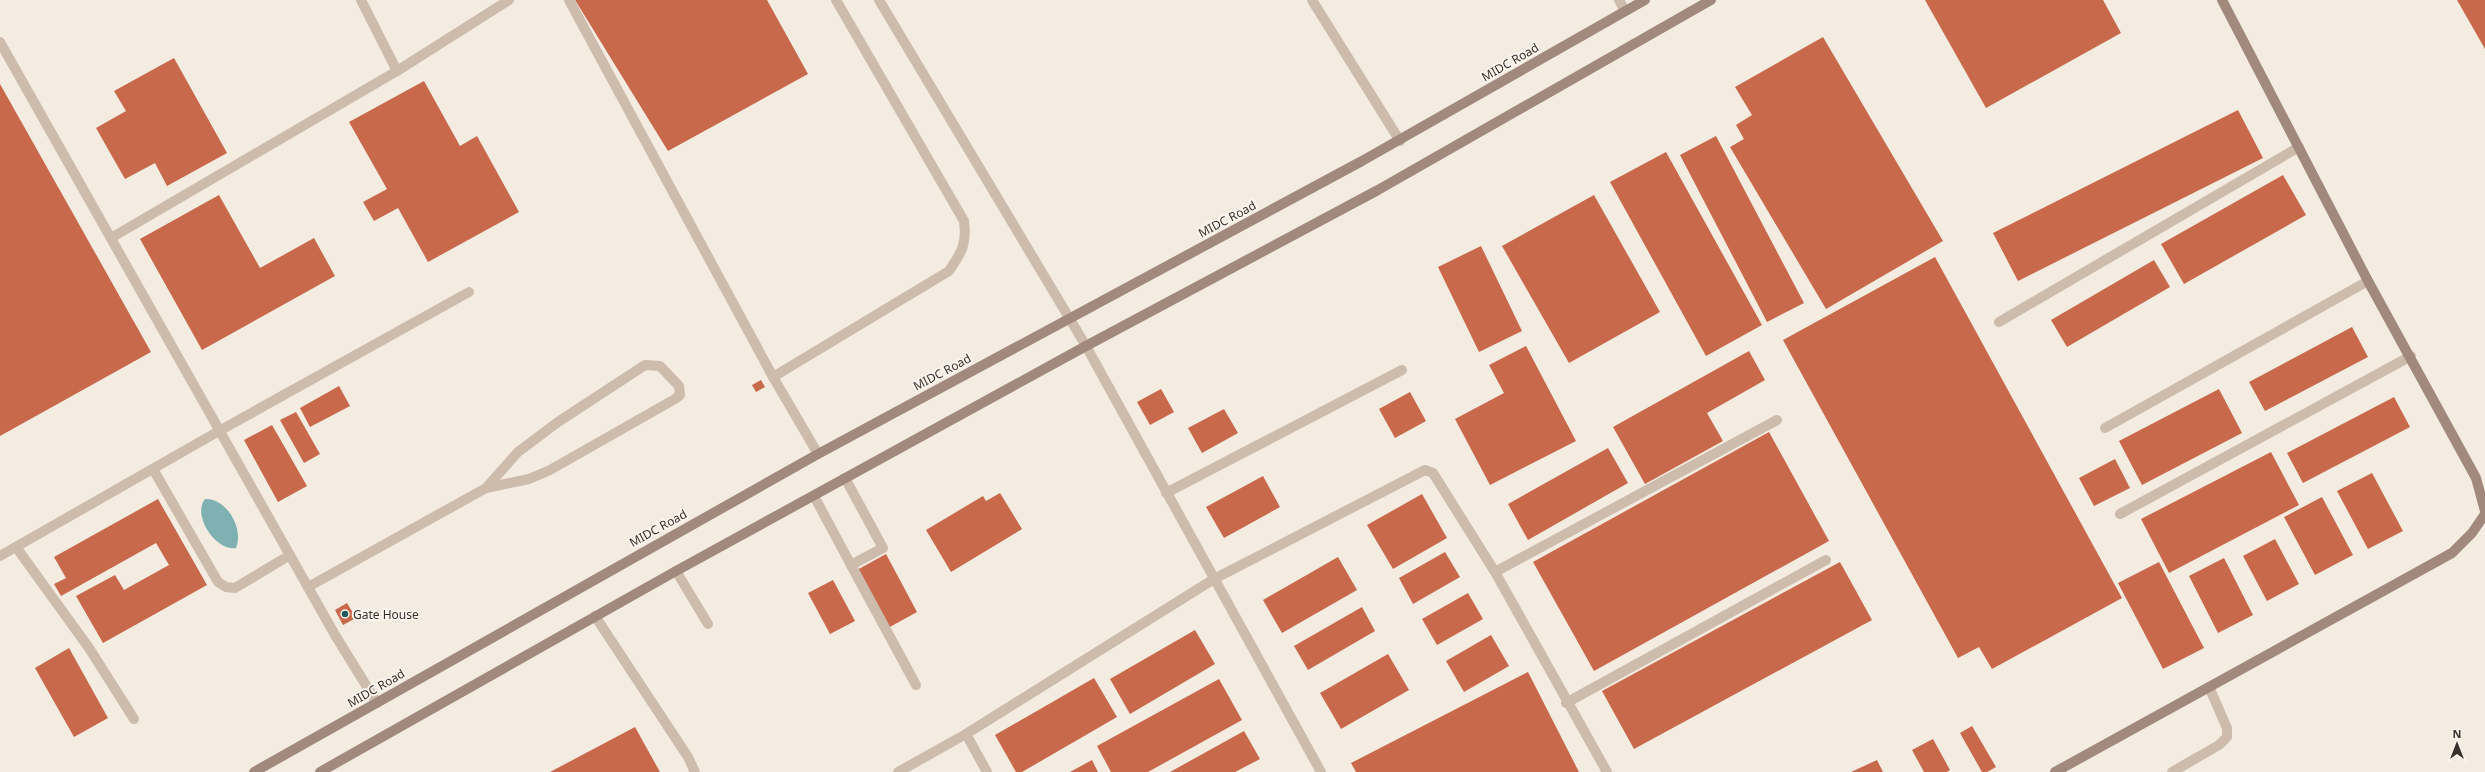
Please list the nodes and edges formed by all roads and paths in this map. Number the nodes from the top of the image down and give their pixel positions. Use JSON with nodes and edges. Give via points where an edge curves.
{"nodes":[{"id":1,"x":361,"y":0,"type":"edge"},
{"id":2,"x":509,"y":0,"type":"edge"},
{"id":3,"x":569,"y":0,"type":"edge"},
{"id":4,"x":836,"y":0,"type":"edge"},
{"id":5,"x":879,"y":0,"type":"edge"},
{"id":6,"x":1312,"y":0,"type":"edge"},
{"id":7,"x":1619,"y":0,"type":"edge"},
{"id":8,"x":1645,"y":0,"type":"edge"},
{"id":9,"x":1711,"y":0,"type":"edge"},
{"id":10,"x":2222,"y":0,"type":"edge"},
{"id":11,"x":1625,"y":11,"type":"junction"},
{"id":12,"x":0,"y":42,"type":"edge"},
{"id":13,"x":397,"y":71,"type":"junction"},
{"id":14,"x":1400,"y":140,"type":"junction"},
{"id":15,"x":2299,"y":147,"type":"junction"},
{"id":16,"x":111,"y":238,"type":"junction"},
{"id":17,"x":2368,"y":281,"type":"junction"},
{"id":18,"x":469,"y":292,"type":"dead end"},
{"id":19,"x":1070,"y":319,"type":"junction"},
{"id":20,"x":1999,"y":322,"type":"dead end"},
{"id":21,"x":1086,"y":346,"type":"junction"},
{"id":22,"x":2411,"y":356,"type":"junction"},
{"id":23,"x":1402,"y":370,"type":"dead end"},
{"id":24,"x":774,"y":377,"type":"junction"},
{"id":25,"x":1776,"y":420,"type":"dead end"},
{"id":26,"x":2105,"y":428,"type":"dead end"},
{"id":27,"x":219,"y":431,"type":"junction"},
{"id":28,"x":818,"y":454,"type":"junction"},
{"id":29,"x":153,"y":469,"type":"junction"},
{"id":30,"x":845,"y":478,"type":"junction"},
{"id":31,"x":486,"y":488,"type":"junction"},
{"id":32,"x":1166,"y":493,"type":"junction"},
{"id":33,"x":814,"y":496,"type":"junction"},
{"id":34,"x":2485,"y":512,"type":"edge"},
{"id":35,"x":2120,"y":514,"type":"dead end"},
{"id":36,"x":16,"y":547,"type":"junction"},
{"id":37,"x":0,"y":556,"type":"edge"},
{"id":38,"x":290,"y":556,"type":"junction"},
{"id":39,"x":1826,"y":560,"type":"dead end"},
{"id":40,"x":851,"y":565,"type":"junction"},
{"id":41,"x":676,"y":571,"type":"junction"},
{"id":42,"x":1495,"y":572,"type":"junction"},
{"id":43,"x":1214,"y":579,"type":"junction"},
{"id":44,"x":308,"y":587,"type":"junction"},
{"id":45,"x":595,"y":616,"type":"junction"},
{"id":46,"x":708,"y":624,"type":"dead end"},
{"id":47,"x":916,"y":685,"type":"dead end"},
{"id":48,"x":2209,"y":687,"type":"junction"},
{"id":49,"x":377,"y":703,"type":"junction"},
{"id":50,"x":1566,"y":703,"type":"junction"},
{"id":51,"x":134,"y":719,"type":"dead end"},
{"id":52,"x":966,"y":734,"type":"junction"},
{"id":53,"x":254,"y":772,"type":"edge"},
{"id":54,"x":320,"y":772,"type":"edge"},
{"id":55,"x":695,"y":772,"type":"edge"},
{"id":56,"x":898,"y":772,"type":"edge"},
{"id":57,"x":987,"y":772,"type":"edge"},
{"id":58,"x":1321,"y":772,"type":"edge"},
{"id":59,"x":1607,"y":772,"type":"edge"},
{"id":60,"x":2055,"y":772,"type":"edge"},
{"id":61,"x":2172,"y":772,"type":"edge"}],
"edges":[{"from":1,"to":13,"type":"street"},
{"from":2,"to":13,"type":"street"},
{"from":3,"to":24,"type":"street"},
{"from":4,"to":24,"type":"street","via":[[964,221],[966,238],[961,253],[949,271]]},
{"from":5,"to":19,"type":"street"},
{"from":6,"to":14,"type":"street"},
{"from":7,"to":11,"type":"street"},
{"from":8,"to":11,"type":"main road","name":"MIDC Road"},
{"from":9,"to":21,"type":"main road","via":[[1378,190]]},
{"from":10,"to":15,"type":"main road"},
{"from":11,"to":14,"type":"main road","name":"MIDC Road"},
{"from":12,"to":16,"type":"street"},
{"from":13,"to":16,"type":"street"},
{"from":14,"to":19,"type":"main road","name":"MIDC Road"},
{"from":15,"to":17,"type":"main road"},
{"from":15,"to":20,"type":"street"},
{"from":16,"to":27,"type":"street"},
{"from":17,"to":22,"type":"main road"},
{"from":17,"to":26,"type":"street"},
{"from":18,"to":27,"type":"street"},
{"from":19,"to":21,"type":"street"},
{"from":19,"to":28,"type":"main road","name":"MIDC Road"},
{"from":21,"to":30,"type":"main road"},
{"from":21,"to":32,"type":"street"},
{"from":22,"to":34,"type":"main road","via":[[2476,478]]},
{"from":22,"to":35,"type":"street"},
{"from":23,"to":32,"type":"street"},
{"from":24,"to":28,"type":"street"},
{"from":25,"to":42,"type":"street"},
{"from":27,"to":29,"type":"street"},
{"from":27,"to":38,"type":"street"},
{"from":28,"to":49,"type":"main road","name":"MIDC Road"},
{"from":29,"to":36,"type":"street"},
{"from":29,"to":38,"type":"street","via":[[218,582],[226,587],[235,588]]},
{"from":30,"to":33,"type":"main road"},
{"from":30,"to":40,"type":"street","via":[[883,548]]},
{"from":31,"to":31,"type":"street","via":[[530,479],[550,470],[675,399],[680,395],[679,386],[660,366],[645,365],[558,422],[518,452]]},
{"from":31,"to":44,"type":"street"},
{"from":32,"to":43,"type":"street"},
{"from":33,"to":40,"type":"street"},
{"from":33,"to":41,"type":"main road"},
{"from":34,"to":48,"type":"main road","via":[[2472,533],[2452,553]]},
{"from":36,"to":37,"type":"street"},
{"from":36,"to":51,"type":"street","via":[[89,648]]},
{"from":38,"to":44,"type":"street"},
{"from":39,"to":50,"type":"street"},
{"from":40,"to":47,"type":"street"},
{"from":41,"to":45,"type":"main road"},
{"from":41,"to":46,"type":"street"},
{"from":42,"to":43,"type":"street","via":[[1433,474],[1425,470]]},
{"from":42,"to":50,"type":"street"},
{"from":43,"to":52,"type":"street"},
{"from":43,"to":58,"type":"street"},
{"from":44,"to":49,"type":"street"},
{"from":45,"to":54,"type":"main road"},
{"from":45,"to":55,"type":"street","via":[[688,757]]},
{"from":48,"to":60,"type":"main road"},
{"from":48,"to":61,"type":"street","via":[[2227,728],[2227,737],[2219,745]]},
{"from":49,"to":53,"type":"main road","name":"MIDC Road"},
{"from":50,"to":59,"type":"street"},
{"from":52,"to":56,"type":"street"},
{"from":52,"to":57,"type":"street"}]}
